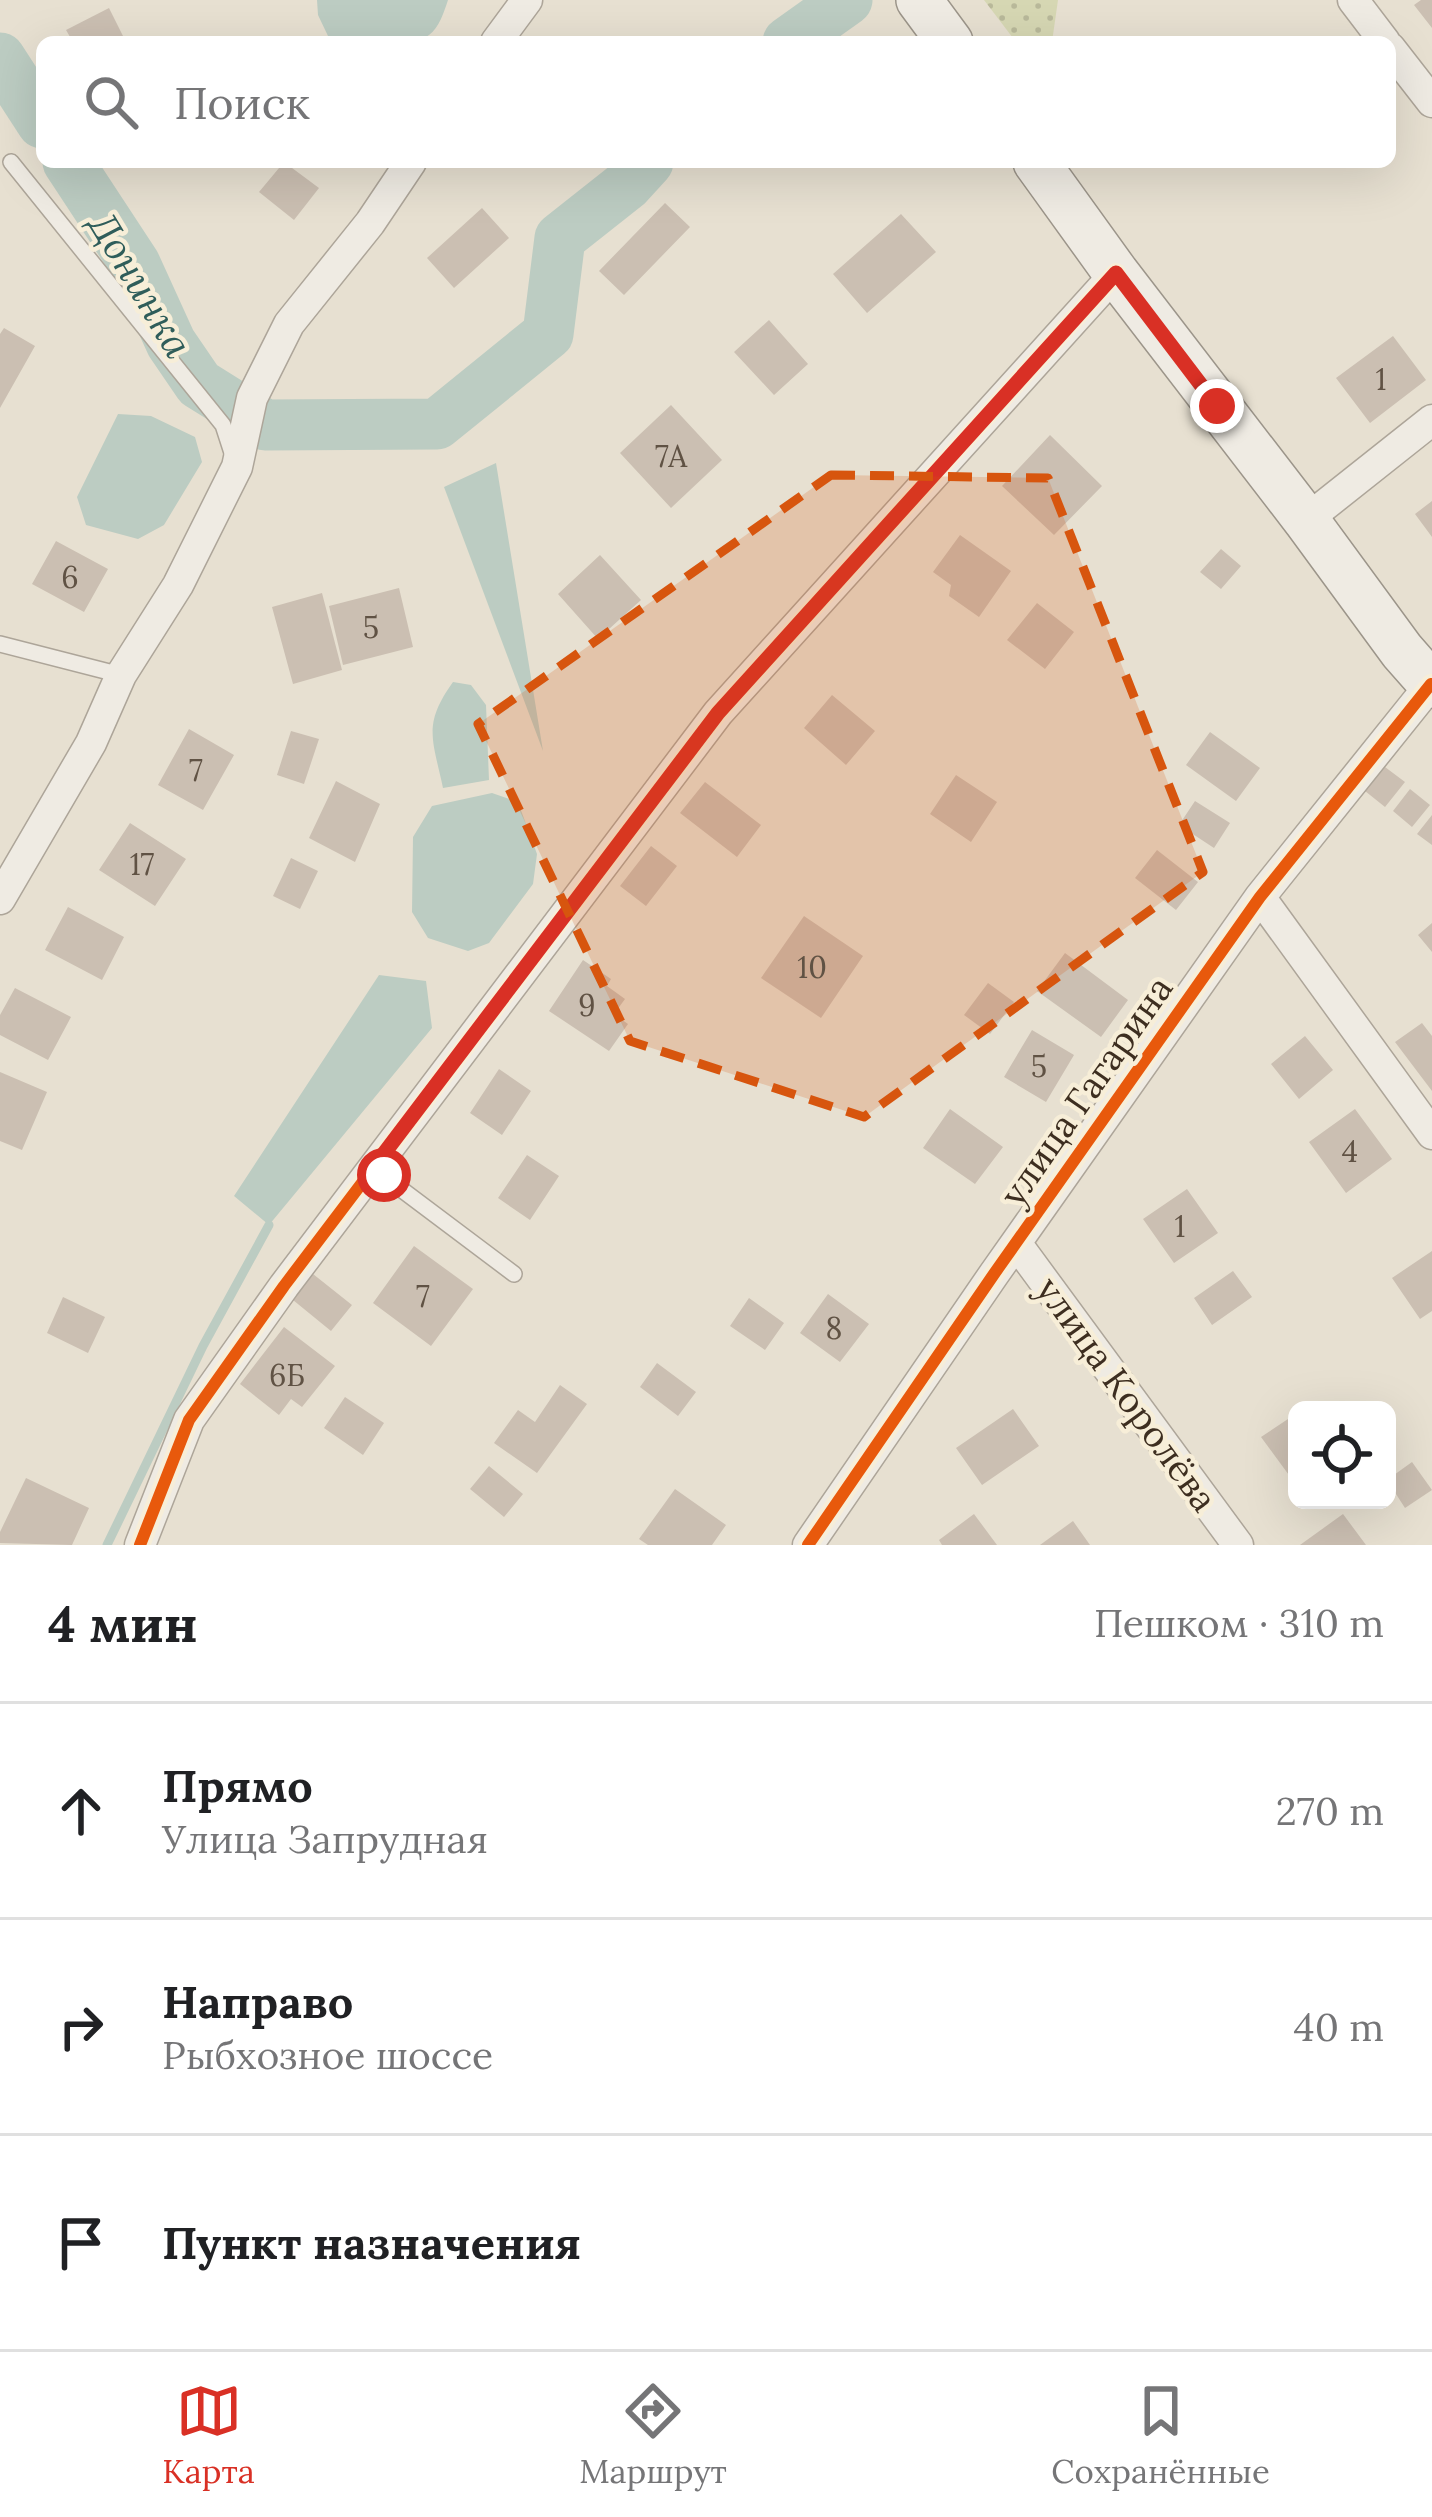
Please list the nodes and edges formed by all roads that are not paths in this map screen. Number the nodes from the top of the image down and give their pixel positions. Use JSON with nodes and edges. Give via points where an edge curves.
{"nodes":[{"id":1,"x":527,"y":0,"type":"edge"},
{"id":2,"x":920,"y":0,"type":"edge"},
{"id":3,"x":1352,"y":0,"type":"edge"},
{"id":4,"x":500,"y":36,"type":"edge"},
{"id":5,"x":946,"y":36,"type":"edge"},
{"id":6,"x":1381,"y":36,"type":"edge"},
{"id":7,"x":1396,"y":55,"type":"edge"},
{"id":8,"x":1432,"y":102,"type":"edge"},
{"id":9,"x":11,"y":163,"type":"dead end"},
{"id":10,"x":407,"y":168,"type":"edge"},
{"id":11,"x":1040,"y":168,"type":"edge"},
{"id":12,"x":1116,"y":273,"type":"junction"},
{"id":13,"x":1432,"y":420,"type":"edge"},
{"id":14,"x":238,"y":457,"type":"junction"},
{"id":15,"x":1306,"y":520,"type":"junction"},
{"id":16,"x":0,"y":644,"type":"edge"},
{"id":17,"x":121,"y":675,"type":"junction"},
{"id":18,"x":1431,"y":684,"type":"edge"},
{"id":19,"x":1260,"y":897,"type":"junction"},
{"id":20,"x":0,"y":899,"type":"edge"},
{"id":21,"x":1432,"y":1134,"type":"edge"},
{"id":22,"x":373,"y":1168,"type":"junction"},
{"id":23,"x":1016,"y":1243,"type":"junction"},
{"id":24,"x":514,"y":1274,"type":"dead end"},
{"id":25,"x":140,"y":1545,"type":"edge"},
{"id":26,"x":808,"y":1545,"type":"edge"},
{"id":27,"x":1238,"y":1545,"type":"edge"}],
"edges":[{"from":1,"to":4,"type":"street"},
{"from":2,"to":5,"type":"street"},
{"from":3,"to":6,"type":"street"},
{"from":7,"to":8,"type":"street"},
{"from":9,"to":14,"type":"lane","via":[[223,425]]},
{"from":10,"to":14,"type":"street","via":[[289,324],[252,398]]},
{"from":11,"to":12,"type":"street"},
{"from":12,"to":15,"type":"street"},
{"from":12,"to":22,"type":"street","via":[[718,713]]},
{"from":13,"to":15,"type":"street"},
{"from":14,"to":17,"type":"street","via":[[178,585]]},
{"from":15,"to":18,"type":"street"},
{"from":16,"to":17,"type":"lane"},
{"from":17,"to":20,"type":"street"},
{"from":18,"to":19,"type":"street","name":"улица Гагарина"},
{"from":19,"to":21,"type":"street"},
{"from":19,"to":23,"type":"street","name":"улица Гагарина"},
{"from":22,"to":24,"type":"lane"},
{"from":22,"to":25,"type":"street","via":[[189,1420]]},
{"from":23,"to":26,"type":"street","name":"улица Гагарина"},
{"from":23,"to":27,"type":"street","name":"улица Королёва"}]}
